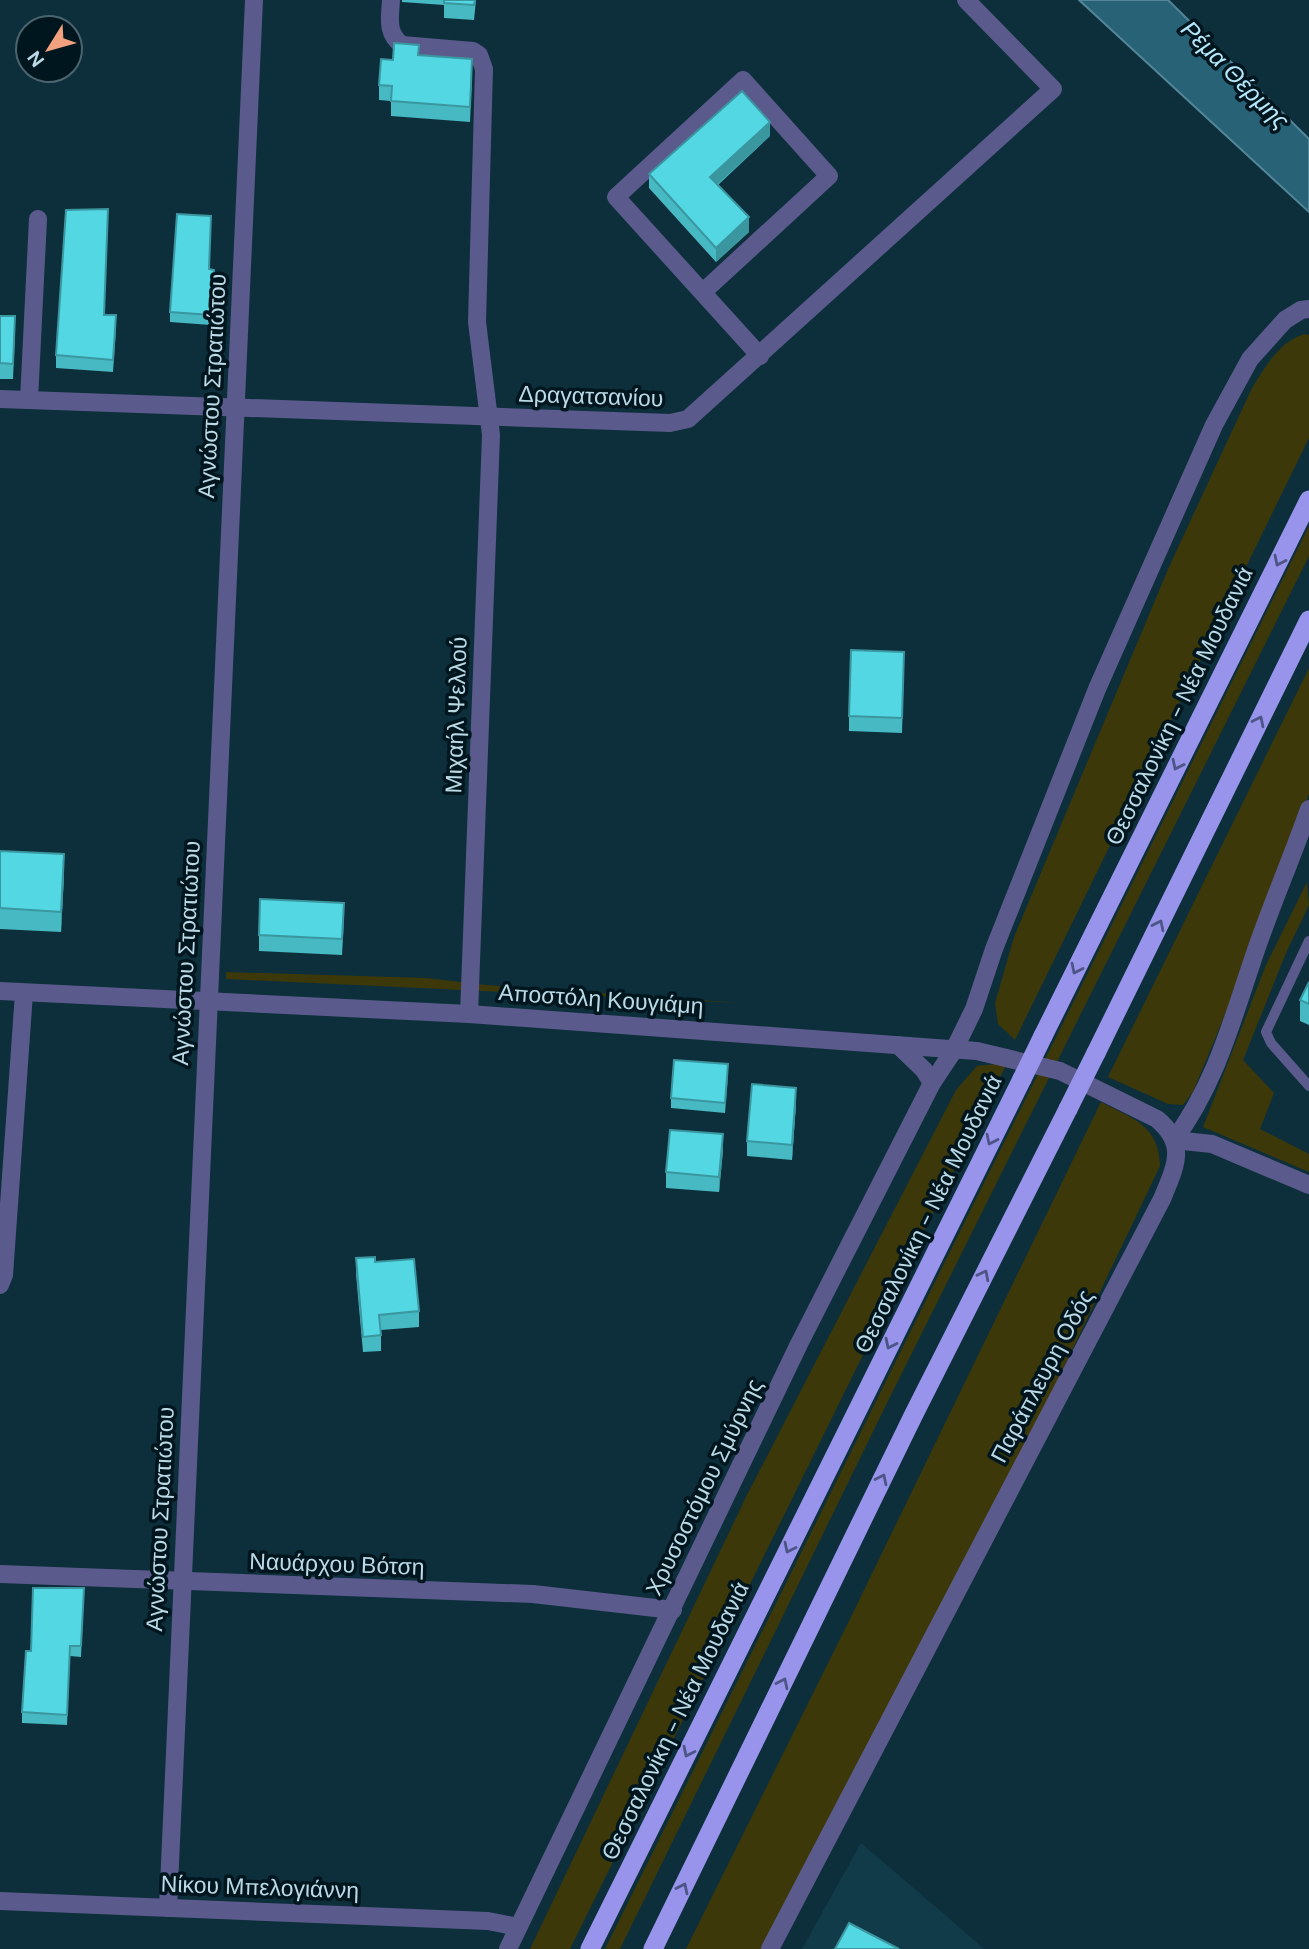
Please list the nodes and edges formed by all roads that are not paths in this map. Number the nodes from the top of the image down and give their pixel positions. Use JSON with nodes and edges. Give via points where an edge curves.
{"nodes":[{"id":1,"x":254,"y":0,"type":"edge"},
{"id":2,"x":391,"y":0,"type":"edge"},
{"id":3,"x":966,"y":0,"type":"edge"},
{"id":4,"x":38,"y":219,"type":"dead end"},
{"id":5,"x":703,"y":292,"type":"junction"},
{"id":6,"x":1309,"y":309,"type":"edge"},
{"id":7,"x":760,"y":356,"type":"junction"},
{"id":8,"x":0,"y":399,"type":"edge"},
{"id":9,"x":29,"y":400,"type":"junction"},
{"id":10,"x":235,"y":406,"type":"junction"},
{"id":11,"x":490,"y":418,"type":"junction"},
{"id":12,"x":1309,"y":500,"type":"edge"},
{"id":13,"x":1309,"y":620,"type":"edge"},
{"id":14,"x":1309,"y":809,"type":"edge"},
{"id":15,"x":1304,"y":838,"type":"edge"},
{"id":16,"x":1309,"y":941,"type":"edge"},
{"id":17,"x":0,"y":991,"type":"edge"},
{"id":18,"x":24,"y":993,"type":"junction"},
{"id":19,"x":208,"y":1002,"type":"junction"},
{"id":20,"x":469,"y":1014,"type":"junction"},
{"id":21,"x":898,"y":1045,"type":"junction"},
{"id":22,"x":954,"y":1050,"type":"junction"},
{"id":23,"x":932,"y":1083,"type":"junction"},
{"id":24,"x":1309,"y":1086,"type":"edge"},
{"id":25,"x":1174,"y":1140,"type":"junction"},
{"id":26,"x":1309,"y":1185,"type":"edge"},
{"id":27,"x":0,"y":1285,"type":"edge"},
{"id":28,"x":0,"y":1574,"type":"edge"},
{"id":29,"x":182,"y":1584,"type":"junction"},
{"id":30,"x":673,"y":1610,"type":"junction"},
{"id":31,"x":0,"y":1901,"type":"edge"},
{"id":32,"x":168,"y":1908,"type":"junction"},
{"id":33,"x":518,"y":1927,"type":"junction"},
{"id":34,"x":508,"y":1949,"type":"edge"},
{"id":35,"x":590,"y":1949,"type":"edge"},
{"id":36,"x":653,"y":1949,"type":"edge"},
{"id":37,"x":770,"y":1949,"type":"edge"}],
"edges":[{"from":1,"to":10,"type":"street","name":"Αγνώστου Στρατιώτου"},
{"from":2,"to":11,"type":"street","name":"Μιχαήλ Ψελλού","via":[[390,29],[402,45],[473,51],[482,61],[477,322]]},
{"from":3,"to":7,"type":"street","name":"Δραγατσανίου","via":[[1053,89]]},
{"from":4,"to":9,"type":"street"},
{"from":5,"to":5,"type":"street","via":[[616,197],[743,80],[829,177]]},
{"from":5,"to":7,"type":"street"},
{"from":6,"to":22,"type":"street","name":"Χρυσοστόμου Σμύρνης","via":[[1285,320],[1250,359],[1214,425],[1097,689]]},
{"from":7,"to":11,"type":"street","name":"Δραγατσανίου","via":[[697,413],[677,422]]},
{"from":8,"to":9,"type":"street","name":"Δραγατσανίου"},
{"from":9,"to":10,"type":"street","name":"Δραγατσανίου"},
{"from":10,"to":11,"type":"street","name":"Δραγατσανίου"},
{"from":10,"to":19,"type":"street","name":"Αγνώστου Στρατιώτου"},
{"from":11,"to":20,"type":"street","name":"Μιχαήλ Ψελλού"},
{"from":12,"to":35,"type":"highway","name":"Θεσσαλονίκη - Νέα Μουδανιά","one_way":true,"bridge":true},
{"from":36,"to":13,"type":"highway","one_way":true,"bridge":true},
{"from":14,"to":15,"type":"street"},
{"from":15,"to":25,"type":"street","via":[[1266,920],[1215,1073],[1197,1110]]},
{"from":16,"to":24,"type":"lane","via":[[1266,1032]]},
{"from":17,"to":18,"type":"street","name":"Αποστόλη Κουγιάμη"},
{"from":18,"to":19,"type":"street","name":"Αποστόλη Κουγιάμη"},
{"from":18,"to":27,"type":"street"},
{"from":19,"to":20,"type":"street","name":"Αποστόλη Κουγιάμη"},
{"from":19,"to":29,"type":"street","name":"Αγνώστου Στρατιώτου"},
{"from":20,"to":21,"type":"street","name":"Αποστόλη Κουγιάμη"},
{"from":21,"to":22,"type":"street","name":"Αποστόλη Κουγιάμη"},
{"from":21,"to":23,"type":"street"},
{"from":22,"to":23,"type":"street","name":"Χρυσοστόμου Σμύρνης"},
{"from":22,"to":25,"type":"street","name":"Αποστόλη Κουγιάμη","via":[[1060,1071],[1157,1119]]},
{"from":23,"to":30,"type":"street","name":"Χρυσοστόμου Σμύρνης","via":[[799,1344]]},
{"from":25,"to":26,"type":"street","via":[[1212,1144]]},
{"from":25,"to":37,"type":"street","name":"Παράπλευρη Οδός","via":[[1177,1157],[1156,1211]]},
{"from":28,"to":29,"type":"street","name":"Ναυάρχου Βότση"},
{"from":29,"to":30,"type":"street","name":"Ναυάρχου Βότση","via":[[533,1594]]},
{"from":29,"to":32,"type":"street","name":"Αγνώστου Στρατιώτου"},
{"from":30,"to":33,"type":"street","name":"Χρυσοστόμου Σμύρνης"},
{"from":31,"to":32,"type":"street","name":"Νίκου Μπελογιάννη"},
{"from":32,"to":33,"type":"street","name":"Νίκου Μπελογιάννη","via":[[488,1920]]},
{"from":33,"to":34,"type":"street","name":"Χρυσοστόμου Σμύρνης"}]}
